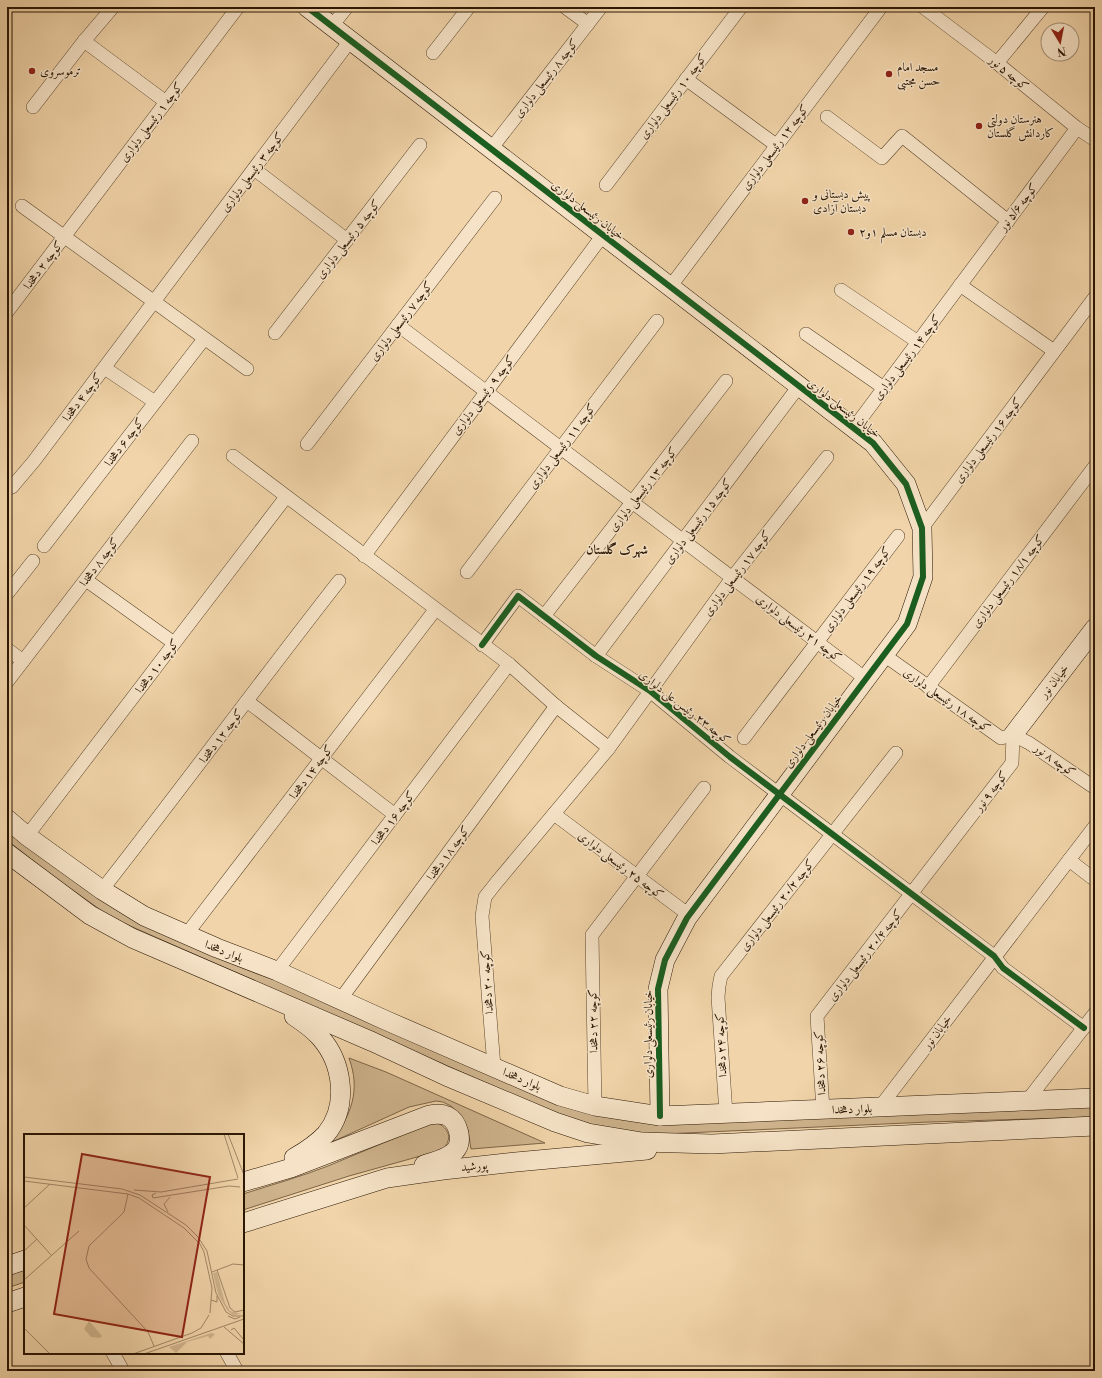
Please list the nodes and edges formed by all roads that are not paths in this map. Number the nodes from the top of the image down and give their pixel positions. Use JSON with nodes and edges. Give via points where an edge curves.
{"nodes":[{"id":1,"x":113,"y":7,"type":"edge"},
{"id":2,"x":238,"y":7,"type":"edge"},
{"id":3,"x":307,"y":7,"type":"edge"},
{"id":4,"x":347,"y":7,"type":"edge"},
{"id":5,"x":469,"y":7,"type":"edge"},
{"id":6,"x":565,"y":7,"type":"edge"},
{"id":7,"x":602,"y":7,"type":"edge"},
{"id":8,"x":741,"y":7,"type":"edge"},
{"id":9,"x":881,"y":7,"type":"edge"},
{"id":10,"x":923,"y":7,"type":"edge"},
{"id":11,"x":1044,"y":7,"type":"edge"},
{"id":12,"x":588,"y":24,"type":"junction"},
{"id":13,"x":332,"y":26,"type":"junction"},
{"id":14,"x":84,"y":41,"type":"junction"},
{"id":15,"x":350,"y":41,"type":"junction"},
{"id":16,"x":433,"y":53,"type":"dead end"},
{"id":17,"x":997,"y":63,"type":"junction"},
{"id":18,"x":686,"y":79,"type":"junction"},
{"id":19,"x":166,"y":102,"type":"junction"},
{"id":20,"x":33,"y":107,"type":"dead end"},
{"id":21,"x":827,"y":117,"type":"dead end"},
{"id":22,"x":1077,"y":128,"type":"junction"},
{"id":23,"x":1094,"y":137,"type":"edge"},
{"id":24,"x":420,"y":145,"type":"dead end"},
{"id":25,"x":776,"y":145,"type":"junction"},
{"id":26,"x":491,"y":149,"type":"junction"},
{"id":27,"x":254,"y":169,"type":"junction"},
{"id":28,"x":606,"y":185,"type":"dead end"},
{"id":29,"x":495,"y":198,"type":"dead end"},
{"id":30,"x":22,"y":206,"type":"dead end"},
{"id":31,"x":1008,"y":221,"type":"junction"},
{"id":32,"x":603,"y":235,"type":"junction"},
{"id":33,"x":64,"y":237,"type":"junction"},
{"id":34,"x":347,"y":240,"type":"junction"},
{"id":35,"x":960,"y":285,"type":"junction"},
{"id":36,"x":670,"y":287,"type":"junction"},
{"id":37,"x":841,"y":290,"type":"dead end"},
{"id":38,"x":1095,"y":297,"type":"edge"},
{"id":39,"x":154,"y":302,"type":"junction"},
{"id":40,"x":7,"y":312,"type":"edge"},
{"id":41,"x":657,"y":321,"type":"dead end"},
{"id":42,"x":398,"y":325,"type":"junction"},
{"id":43,"x":275,"y":333,"type":"dead end"},
{"id":44,"x":806,"y":334,"type":"dead end"},
{"id":45,"x":204,"y":339,"type":"junction"},
{"id":46,"x":918,"y":342,"type":"junction"},
{"id":47,"x":1054,"y":351,"type":"junction"},
{"id":48,"x":247,"y":369,"type":"dead end"},
{"id":49,"x":109,"y":371,"type":"dead end"},
{"id":50,"x":726,"y":382,"type":"dead end"},
{"id":51,"x":799,"y":386,"type":"junction"},
{"id":52,"x":884,"y":388,"type":"junction"},
{"id":53,"x":486,"y":392,"type":"junction"},
{"id":54,"x":155,"y":402,"type":"junction"},
{"id":55,"x":854,"y":428,"type":"junction"},
{"id":56,"x":192,"y":441,"type":"dead end"},
{"id":57,"x":307,"y":444,"type":"dead end"},
{"id":58,"x":561,"y":448,"type":"junction"},
{"id":59,"x":233,"y":456,"type":"dead end"},
{"id":60,"x":827,"y":457,"type":"dead end"},
{"id":61,"x":1093,"y":474,"type":"edge"},
{"id":62,"x":7,"y":489,"type":"edge"},
{"id":63,"x":286,"y":497,"type":"junction"},
{"id":64,"x":632,"y":502,"type":"junction"},
{"id":65,"x":922,"y":528,"type":"junction"},
{"id":66,"x":898,"y":536,"type":"dead end"},
{"id":67,"x":683,"y":541,"type":"junction"},
{"id":68,"x":44,"y":546,"type":"dead end"},
{"id":69,"x":364,"y":556,"type":"junction"},
{"id":70,"x":33,"y":561,"type":"dead end"},
{"id":71,"x":467,"y":572,"type":"dead end"},
{"id":72,"x":732,"y":578,"type":"junction"},
{"id":73,"x":86,"y":580,"type":"junction"},
{"id":74,"x":339,"y":581,"type":"dead end"},
{"id":75,"x":7,"y":594,"type":"edge"},
{"id":76,"x":436,"y":610,"type":"junction"},
{"id":77,"x":544,"y":616,"type":"junction"},
{"id":78,"x":1095,"y":628,"type":"edge"},
{"id":79,"x":817,"y":642,"type":"junction"},
{"id":80,"x":174,"y":643,"type":"junction"},
{"id":81,"x":482,"y":645,"type":"junction"},
{"id":82,"x":7,"y":649,"type":"edge"},
{"id":83,"x":884,"y":655,"type":"junction"},
{"id":84,"x":596,"y":656,"type":"junction"},
{"id":85,"x":23,"y":661,"type":"junction"},
{"id":86,"x":508,"y":664,"type":"junction"},
{"id":87,"x":866,"y":679,"type":"junction"},
{"id":88,"x":7,"y":682,"type":"edge"},
{"id":89,"x":928,"y":687,"type":"junction"},
{"id":90,"x":650,"y":691,"type":"junction"},
{"id":91,"x":247,"y":701,"type":"junction"},
{"id":92,"x":556,"y":706,"type":"junction"},
{"id":93,"x":1013,"y":734,"type":"junction"},
{"id":94,"x":744,"y":738,"type":"dead end"},
{"id":95,"x":609,"y":748,"type":"junction"},
{"id":96,"x":896,"y":753,"type":"dead end"},
{"id":97,"x":322,"y":758,"type":"junction"},
{"id":98,"x":704,"y":788,"type":"dead end"},
{"id":99,"x":1095,"y":788,"type":"edge"},
{"id":100,"x":779,"y":795,"type":"junction"},
{"id":101,"x":554,"y":814,"type":"junction"},
{"id":102,"x":395,"y":815,"type":"junction"},
{"id":103,"x":7,"y":819,"type":"edge"},
{"id":104,"x":1095,"y":826,"type":"edge"},
{"id":105,"x":832,"y":834,"type":"junction"},
{"id":106,"x":27,"y":836,"type":"junction"},
{"id":107,"x":7,"y":853,"type":"edge"},
{"id":108,"x":1069,"y":860,"type":"junction"},
{"id":109,"x":636,"y":877,"type":"junction"},
{"id":110,"x":1095,"y":880,"type":"edge"},
{"id":111,"x":102,"y":890,"type":"junction"},
{"id":112,"x":912,"y":893,"type":"junction"},
{"id":113,"x":485,"y":897,"type":"joint"},
{"id":114,"x":689,"y":915,"type":"junction"},
{"id":115,"x":186,"y":935,"type":"junction"},
{"id":116,"x":994,"y":956,"type":"junction"},
{"id":117,"x":277,"y":972,"type":"junction"},
{"id":118,"x":721,"y":976,"type":"joint"},
{"id":119,"x":258,"y":992,"type":"junction"},
{"id":120,"x":340,"y":1000,"type":"junction"},
{"id":121,"x":1095,"y":1015,"type":"edge"},
{"id":122,"x":817,"y":1016,"type":"joint"},
{"id":123,"x":1084,"y":1028,"type":"junction"},
{"id":124,"x":494,"y":1067,"type":"junction"},
{"id":125,"x":1095,"y":1098,"type":"edge"},
{"id":126,"x":1027,"y":1101,"type":"junction"},
{"id":127,"x":595,"y":1106,"type":"junction"},
{"id":128,"x":880,"y":1108,"type":"junction"},
{"id":129,"x":823,"y":1110,"type":"junction"},
{"id":130,"x":726,"y":1114,"type":"junction"},
{"id":131,"x":660,"y":1116,"type":"junction"},
{"id":132,"x":1095,"y":1126,"type":"edge"},
{"id":133,"x":712,"y":1144,"type":"junction"},
{"id":134,"x":387,"y":1178,"type":"junction"},
{"id":135,"x":249,"y":1180,"type":"edge"},
{"id":136,"x":244,"y":1223,"type":"edge"},
{"id":137,"x":24,"y":1260,"type":"edge"},
{"id":138,"x":7,"y":1266,"type":"edge"},
{"id":139,"x":24,"y":1297,"type":"edge"},
{"id":140,"x":7,"y":1303,"type":"edge"},
{"id":141,"x":114,"y":1354,"type":"edge"},
{"id":142,"x":228,"y":1354,"type":"edge"},
{"id":143,"x":123,"y":1371,"type":"edge"},
{"id":144,"x":237,"y":1371,"type":"edge"}],
"edges":[{"from":1,"to":14,"type":"street"},
{"from":2,"to":19,"type":"street","name":"کوچه ۱ رئیسعلی دلواری"},
{"from":3,"to":13,"type":"main road","name":"خیابان رئیسعلی دلواری"},
{"from":4,"to":13,"type":"street"},
{"from":5,"to":16,"type":"street"},
{"from":6,"to":12,"type":"street"},
{"from":7,"to":12,"type":"street","name":"کوچه ۸ رئیسعلی دلواری"},
{"from":8,"to":18,"type":"street","name":"کوچه ۱۰ رئیسعلی دلواری"},
{"from":9,"to":25,"type":"street","name":"کوچه ۱۲ رئیسعلی دلواری"},
{"from":10,"to":17,"type":"street","name":"کوچه ۵ نور"},
{"from":11,"to":17,"type":"street"},
{"from":12,"to":26,"type":"street","name":"کوچه ۸ رئیسعلی دلواری"},
{"from":13,"to":15,"type":"main road","name":"خیابان رئیسعلی دلواری"},
{"from":14,"to":19,"type":"street"},
{"from":14,"to":20,"type":"street"},
{"from":15,"to":26,"type":"main road","name":"خیابان رئیسعلی دلواری"},
{"from":15,"to":27,"type":"street","name":"کوچه ۳ رئیسعلی دلواری"},
{"from":17,"to":22,"type":"street","name":"کوچه ۵ نور"},
{"from":18,"to":25,"type":"street"},
{"from":18,"to":28,"type":"street","name":"کوچه ۱۰ رئیسعلی دلواری"},
{"from":19,"to":33,"type":"street","name":"کوچه ۱ رئیسعلی دلواری"},
{"from":21,"to":31,"type":"street","via":[[882,158],[902,136]]},
{"from":22,"to":23,"type":"street","name":"کوچه ۵ نور"},
{"from":22,"to":31,"type":"street","name":"کوچه ۵/۶ نور"},
{"from":24,"to":34,"type":"street","name":"کوچه ۵ رئیسعلی دلواری"},
{"from":25,"to":36,"type":"street","name":"کوچه ۱۲ رئیسعلی دلواری"},
{"from":26,"to":32,"type":"main road","name":"خیابان رئیسعلی دلواری"},
{"from":27,"to":34,"type":"street"},
{"from":27,"to":39,"type":"street","name":"کوچه ۳ رئیسعلی دلواری"},
{"from":29,"to":42,"type":"street","name":"کوچه ۷ رئیسعلی دلواری"},
{"from":30,"to":33,"type":"street"},
{"from":31,"to":35,"type":"street","name":"کوچه ۵/۶ نور"},
{"from":32,"to":36,"type":"main road","name":"خیابان رئیسعلی دلواری"},
{"from":32,"to":53,"type":"street","name":"کوچه ۹ رئیسعلی دلواری"},
{"from":33,"to":39,"type":"street"},
{"from":33,"to":40,"type":"street","name":"کوچه ۲ دهخدا"},
{"from":34,"to":43,"type":"street","name":"کوچه ۵ رئیسعلی دلواری"},
{"from":35,"to":46,"type":"street","name":"کوچه ۱۴ رئیسعلی دلواری"},
{"from":35,"to":47,"type":"street"},
{"from":36,"to":51,"type":"main road","name":"خیابان رئیسعلی دلواری"},
{"from":37,"to":46,"type":"street"},
{"from":38,"to":47,"type":"street","name":"کوچه ۱۶ رئیسعلی دلواری"},
{"from":39,"to":45,"type":"street"},
{"from":39,"to":62,"type":"street","name":"کوچه ۴ دهخدا","via":[[34,461],[12,487]]},
{"from":41,"to":58,"type":"street","name":"کوچه ۱۱ رئیسعلی دلواری"},
{"from":42,"to":53,"type":"street","name":"کوچه ۲۱ رئیسعلی دلواری"},
{"from":42,"to":57,"type":"street","name":"کوچه ۷ رئیسعلی دلواری"},
{"from":44,"to":52,"type":"street"},
{"from":45,"to":48,"type":"street"},
{"from":45,"to":54,"type":"street","name":"کوچه ۶ دهخدا"},
{"from":46,"to":52,"type":"street","name":"کوچه ۱۴ رئیسعلی دلواری"},
{"from":47,"to":65,"type":"street","name":"کوچه ۱۶ رئیسعلی دلواری"},
{"from":49,"to":54,"type":"street"},
{"from":50,"to":64,"type":"street","name":"کوچه ۱۳ رئیسعلی دلواری"},
{"from":51,"to":55,"type":"main road","name":"خیابان رئیسعلی دلواری"},
{"from":51,"to":67,"type":"street","name":"کوچه ۱۵ رئیسعلی دلواری"},
{"from":52,"to":55,"type":"street","name":"کوچه ۱۴ رئیسعلی دلواری"},
{"from":53,"to":58,"type":"street","name":"کوچه ۲۱ رئیسعلی دلواری"},
{"from":53,"to":69,"type":"street","name":"کوچه ۹ رئیسعلی دلواری"},
{"from":54,"to":68,"type":"street","name":"کوچه ۶ دهخدا"},
{"from":55,"to":65,"type":"main road","name":"خیابان رئیسعلی دلواری","via":[[873,443],[906,484]]},
{"from":56,"to":73,"type":"street","name":"کوچه ۸ دهخدا"},
{"from":58,"to":64,"type":"street","name":"کوچه ۲۱ رئیسعلی دلواری"},
{"from":58,"to":71,"type":"street","name":"کوچه ۱۱ رئیسعلی دلواری"},
{"from":59,"to":63,"type":"street"},
{"from":60,"to":72,"type":"street","name":"کوچه ۱۷ رئیسعلی دلواری"},
{"from":61,"to":89,"type":"street","name":"کوچه ۱۸/۱ رئیسعلی دلواری"},
{"from":63,"to":69,"type":"street"},
{"from":63,"to":80,"type":"street","name":"کوچه ۱۰ دهخدا"},
{"from":64,"to":67,"type":"street","name":"کوچه ۲۱ رئیسعلی دلواری"},
{"from":64,"to":77,"type":"street","name":"کوچه ۱۳ رئیسعلی دلواری"},
{"from":65,"to":83,"type":"main road","name":"خیابان رئیسعلی دلواری","via":[[923,577],[907,624]]},
{"from":66,"to":79,"type":"street","name":"کوچه ۱۹ رئیسعلی دلواری"},
{"from":67,"to":72,"type":"street","name":"کوچه ۲۱ رئیسعلی دلواری"},
{"from":67,"to":84,"type":"street","name":"کوچه ۱۵ رئیسعلی دلواری"},
{"from":69,"to":76,"type":"street"},
{"from":70,"to":75,"type":"street"},
{"from":72,"to":79,"type":"street","name":"کوچه ۲۱ رئیسعلی دلواری"},
{"from":72,"to":90,"type":"street","name":"کوچه ۱۷ رئیسعلی دلواری"},
{"from":73,"to":80,"type":"street"},
{"from":73,"to":85,"type":"street","name":"کوچه ۸ دهخدا"},
{"from":74,"to":91,"type":"street","name":"کوچه ۱۲ دهخدا"},
{"from":76,"to":81,"type":"street"},
{"from":76,"to":97,"type":"street","name":"کوچه ۱۴ دهخدا"},
{"from":77,"to":81,"type":"street","name":"کوچه ۲۳ رئیس علی دلواری","via":[[518,596]]},
{"from":77,"to":84,"type":"street","name":"کوچه ۲۳ رئیس علی دلواری"},
{"from":78,"to":93,"type":"main road","name":"خیابان نور"},
{"from":79,"to":87,"type":"street","name":"کوچه ۲۱ رئیسعلی دلواری"},
{"from":79,"to":94,"type":"street","name":"کوچه ۱۹ رئیسعلی دلواری"},
{"from":80,"to":106,"type":"street","name":"کوچه ۱۰ دهخدا"},
{"from":81,"to":86,"type":"street"},
{"from":82,"to":85,"type":"street"},
{"from":83,"to":87,"type":"main road","name":"خیابان رئیسعلی دلواری"},
{"from":83,"to":89,"type":"street","name":"کوچه ۱۸ رئیسعلی دلواری"},
{"from":84,"to":90,"type":"street","name":"کوچه ۲۳ رئیس علی دلواری"},
{"from":85,"to":88,"type":"street","name":"کوچه ۸ دهخدا"},
{"from":86,"to":92,"type":"street"},
{"from":86,"to":102,"type":"street","name":"کوچه ۱۶ دهخدا"},
{"from":87,"to":100,"type":"main road","name":"خیابان رئیسعلی دلواری"},
{"from":89,"to":93,"type":"street","name":"کوچه ۱۸ رئیسعلی دلواری","via":[[1001,738]]},
{"from":90,"to":95,"type":"street","name":"کوچه ۱۷ رئیسعلی دلواری"},
{"from":90,"to":100,"type":"street","name":"کوچه ۲۳ رئیس علی دلواری"},
{"from":91,"to":97,"type":"street"},
{"from":91,"to":111,"type":"street","name":"کوچه ۱۲ دهخدا"},
{"from":92,"to":95,"type":"street"},
{"from":92,"to":120,"type":"street","name":"کوچه ۱۸ دهخدا"},
{"from":93,"to":99,"type":"street","name":"کوچه ۸ نور"},
{"from":93,"to":112,"type":"street","name":"کوچه ۹ نور","via":[[1012,763]]},
{"from":95,"to":101,"type":"street","name":"کوچه ۱۷ رئیسعلی دلواری"},
{"from":96,"to":105,"type":"street","name":"کوچه ۲۰/۲ رئیسعلی دلواری"},
{"from":97,"to":102,"type":"street"},
{"from":97,"to":115,"type":"street","name":"کوچه ۱۴ دهخدا"},
{"from":98,"to":109,"type":"street"},
{"from":100,"to":105,"type":"street","name":"کوچه ۲۳ رئیس علی دلواری"},
{"from":100,"to":114,"type":"main road","name":"خیابان رئیسعلی دلواری"},
{"from":101,"to":109,"type":"street","name":"کوچه ۲۵ رئیسعلی دلواری"},
{"from":101,"to":113,"type":"street","name":"کوچه ۱۷ رئیسعلی دلواری"},
{"from":102,"to":117,"type":"street","name":"کوچه ۱۶ دهخدا"},
{"from":103,"to":106,"type":"main road","name":"بلوار دهخدا"},
{"from":104,"to":108,"type":"street","name":"خیابان نور"},
{"from":105,"to":112,"type":"street","name":"کوچه ۲۳ رئیس علی دلواری"},
{"from":105,"to":118,"type":"street","name":"کوچه ۲۰/۲ رئیسعلی دلواری"},
{"from":106,"to":111,"type":"main road","name":"بلوار دهخدا"},
{"from":107,"to":119,"type":"main road","name":"بلوار دهخدا","via":[[90,915],[132,938]]},
{"from":108,"to":110,"type":"street"},
{"from":108,"to":116,"type":"street","name":"خیابان نور"},
{"from":109,"to":114,"type":"street","name":"کوچه ۲۵ رئیسعلی دلواری"},
{"from":109,"to":127,"type":"street","name":"کوچه ۲۲ دهخدا","via":[[592,935]]},
{"from":111,"to":115,"type":"main road","name":"بلوار دهخدا","via":[[144,916]]},
{"from":112,"to":116,"type":"street","name":"کوچه ۲۳ رئیس علی دلواری"},
{"from":112,"to":122,"type":"street","name":"کوچه ۲۰/۴ رئیسعلی دلواری"},
{"from":113,"to":124,"type":"street","name":"کوچه ۲۰ دهخدا","via":[[482,916]]},
{"from":114,"to":131,"type":"main road","name":"خیابان رئیسعلی دلواری","via":[[665,960],[658,989]]},
{"from":115,"to":117,"type":"main road","name":"بلوار دهخدا"},
{"from":116,"to":123,"type":"street","name":"کوچه ۲۳ رئیس علی دلواری","via":[[1003,968]]},
{"from":116,"to":128,"type":"street","name":"خیابان نور"},
{"from":117,"to":120,"type":"main road","name":"بلوار دهخدا"},
{"from":118,"to":130,"type":"street","name":"کوچه ۲۴ دهخدا","via":[[718,997]]},
{"from":119,"to":133,"type":"main road","name":"بلوار دهخدا","via":[[446,1076],[588,1133],[642,1142]]},
{"from":119,"to":135,"type":"main road","via":[[306,1024],[320,1037],[334,1059],[341,1082],[333,1124],[316,1144]]},
{"from":120,"to":124,"type":"main road","name":"بلوار دهخدا"},
{"from":121,"to":123,"type":"street"},
{"from":122,"to":129,"type":"street","name":"کوچه ۲۶ دهخدا"},
{"from":123,"to":126,"type":"street"},
{"from":124,"to":127,"type":"main road","name":"بلوار دهخدا","via":[[560,1096]]},
{"from":125,"to":126,"type":"main road","name":"بلوار دهخدا"},
{"from":126,"to":128,"type":"main road","name":"بلوار دهخدا"},
{"from":127,"to":131,"type":"main road","name":"بلوار دهخدا"},
{"from":128,"to":129,"type":"main road","name":"بلوار دهخدا"},
{"from":129,"to":130,"type":"main road","name":"بلوار دهخدا"},
{"from":130,"to":131,"type":"main road","name":"بلوار دهخدا"},
{"from":132,"to":133,"type":"main road","name":"بلوار دهخدا"},
{"from":133,"to":134,"type":"main road","name":"پورشید","via":[[516,1162]]},
{"from":134,"to":135,"type":"main road","via":[[442,1159],[456,1150],[460,1143],[459,1133],[450,1118],[446,1115],[428,1115],[291,1168]]},
{"from":134,"to":136,"type":"main road","name":"پورشید"},
{"from":137,"to":138,"type":"main road"},
{"from":139,"to":140,"type":"main road"},
{"from":141,"to":143,"type":"street"},
{"from":142,"to":144,"type":"street"}]}
